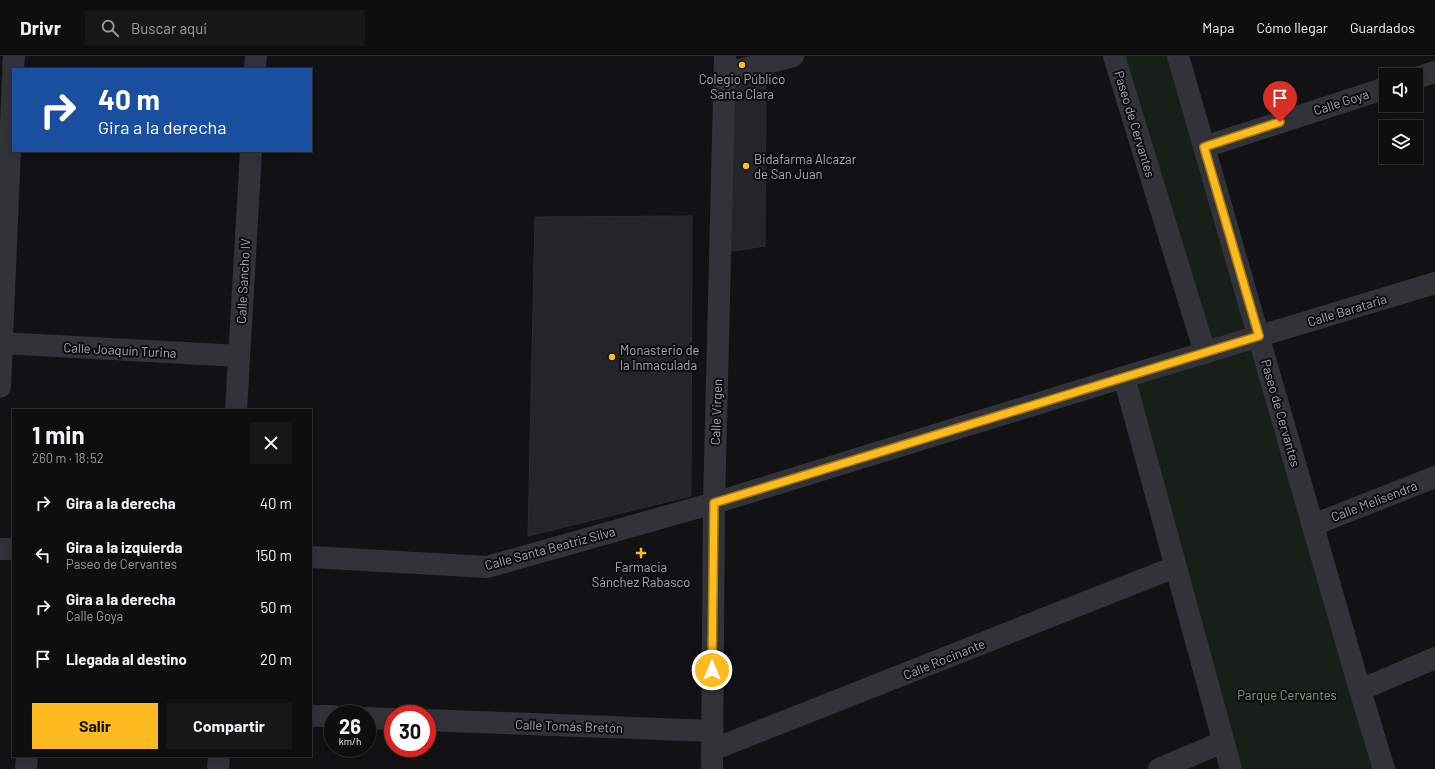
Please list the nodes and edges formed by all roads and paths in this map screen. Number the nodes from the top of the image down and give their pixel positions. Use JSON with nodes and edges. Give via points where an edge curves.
{"nodes":[{"id":1,"x":14,"y":56,"type":"edge"},
{"id":2,"x":256,"y":56,"type":"edge"},
{"id":3,"x":793,"y":56,"type":"edge"},
{"id":4,"x":1114,"y":56,"type":"edge"},
{"id":5,"x":1178,"y":56,"type":"edge"},
{"id":6,"x":725,"y":65,"type":"edge"},
{"id":7,"x":13,"y":68,"type":"edge"},
{"id":8,"x":255,"y":68,"type":"edge"},
{"id":9,"x":1435,"y":72,"type":"edge"},
{"id":10,"x":1423,"y":76,"type":"edge"},
{"id":11,"x":1379,"y":90,"type":"edge"},
{"id":12,"x":12,"y":100,"type":"edge"},
{"id":13,"x":1204,"y":147,"type":"junction"},
{"id":14,"x":251,"y":152,"type":"edge"},
{"id":15,"x":1435,"y":283,"type":"edge"},
{"id":16,"x":1259,"y":336,"type":"junction"},
{"id":17,"x":2,"y":343,"type":"junction"},
{"id":18,"x":1205,"y":353,"type":"junction"},
{"id":19,"x":239,"y":356,"type":"junction"},
{"id":20,"x":1124,"y":377,"type":"junction"},
{"id":21,"x":0,"y":387,"type":"edge"},
{"id":22,"x":236,"y":409,"type":"edge"},
{"id":23,"x":1435,"y":477,"type":"edge"},
{"id":24,"x":714,"y":503,"type":"junction"},
{"id":25,"x":1313,"y":525,"type":"junction"},
{"id":26,"x":0,"y":549,"type":"edge"},
{"id":27,"x":12,"y":550,"type":"edge"},
{"id":28,"x":312,"y":557,"type":"edge"},
{"id":29,"x":1175,"y":567,"type":"junction"},
{"id":30,"x":1435,"y":658,"type":"edge"},
{"id":31,"x":1360,"y":690,"type":"junction"},
{"id":32,"x":312,"y":716,"type":"edge"},
{"id":33,"x":324,"y":716,"type":"edge"},
{"id":34,"x":436,"y":721,"type":"edge"},
{"id":35,"x":1223,"y":742,"type":"junction"},
{"id":36,"x":712,"y":750,"type":"edge"},
{"id":37,"x":26,"y":757,"type":"edge"},
{"id":38,"x":219,"y":757,"type":"edge"},
{"id":39,"x":26,"y":769,"type":"edge"},
{"id":40,"x":218,"y":769,"type":"edge"},
{"id":41,"x":1159,"y":769,"type":"edge"},
{"id":42,"x":1230,"y":769,"type":"edge"},
{"id":43,"x":1384,"y":769,"type":"edge"}],
"edges":[{"from":1,"to":7,"type":"street"},
{"from":2,"to":8,"type":"street"},
{"from":3,"to":6,"type":"street"},
{"from":4,"to":18,"type":"street","name":"Paseo de Cervantes"},
{"from":5,"to":13,"type":"street","name":"Paseo de Cervantes"},
{"from":6,"to":24,"type":"street","name":"Calle Virgen"},
{"from":9,"to":10,"type":"street"},
{"from":11,"to":13,"type":"street","name":"Calle Goya"},
{"from":12,"to":17,"type":"street"},
{"from":13,"to":16,"type":"street","name":"Paseo de Cervantes"},
{"from":14,"to":19,"type":"street","name":"Calle Sancho IV"},
{"from":15,"to":16,"type":"street","name":"Calle Barataria"},
{"from":16,"to":18,"type":"street","name":"Calle Barataria"},
{"from":16,"to":25,"type":"street","name":"Paseo de Cervantes"},
{"from":17,"to":19,"type":"street","name":"Calle Joaquín Turina"},
{"from":17,"to":21,"type":"street"},
{"from":18,"to":20,"type":"street","name":"Calle Barataria"},
{"from":19,"to":22,"type":"street","name":"Calle Sancho IV"},
{"from":20,"to":24,"type":"street","name":"Calle Santa Beatriz Silva"},
{"from":20,"to":29,"type":"street"},
{"from":23,"to":25,"type":"street","name":"Calle Melisendra"},
{"from":24,"to":28,"type":"street","name":"Calle Santa Beatriz Silva","via":[[487,567]]},
{"from":24,"to":36,"type":"street","name":"Calle Virgen"},
{"from":25,"to":31,"type":"street","name":"Paseo de Cervantes"},
{"from":26,"to":27,"type":"street"},
{"from":29,"to":35,"type":"street"},
{"from":29,"to":36,"type":"street","name":"Calle Rocinante"},
{"from":30,"to":31,"type":"street"},
{"from":31,"to":43,"type":"street","name":"Paseo de Cervantes"},
{"from":32,"to":33,"type":"street"},
{"from":34,"to":36,"type":"street","name":"Calle Tomás Bretón"},
{"from":35,"to":41,"type":"street"},
{"from":35,"to":42,"type":"street"},
{"from":37,"to":39,"type":"street"},
{"from":38,"to":40,"type":"street"}]}
